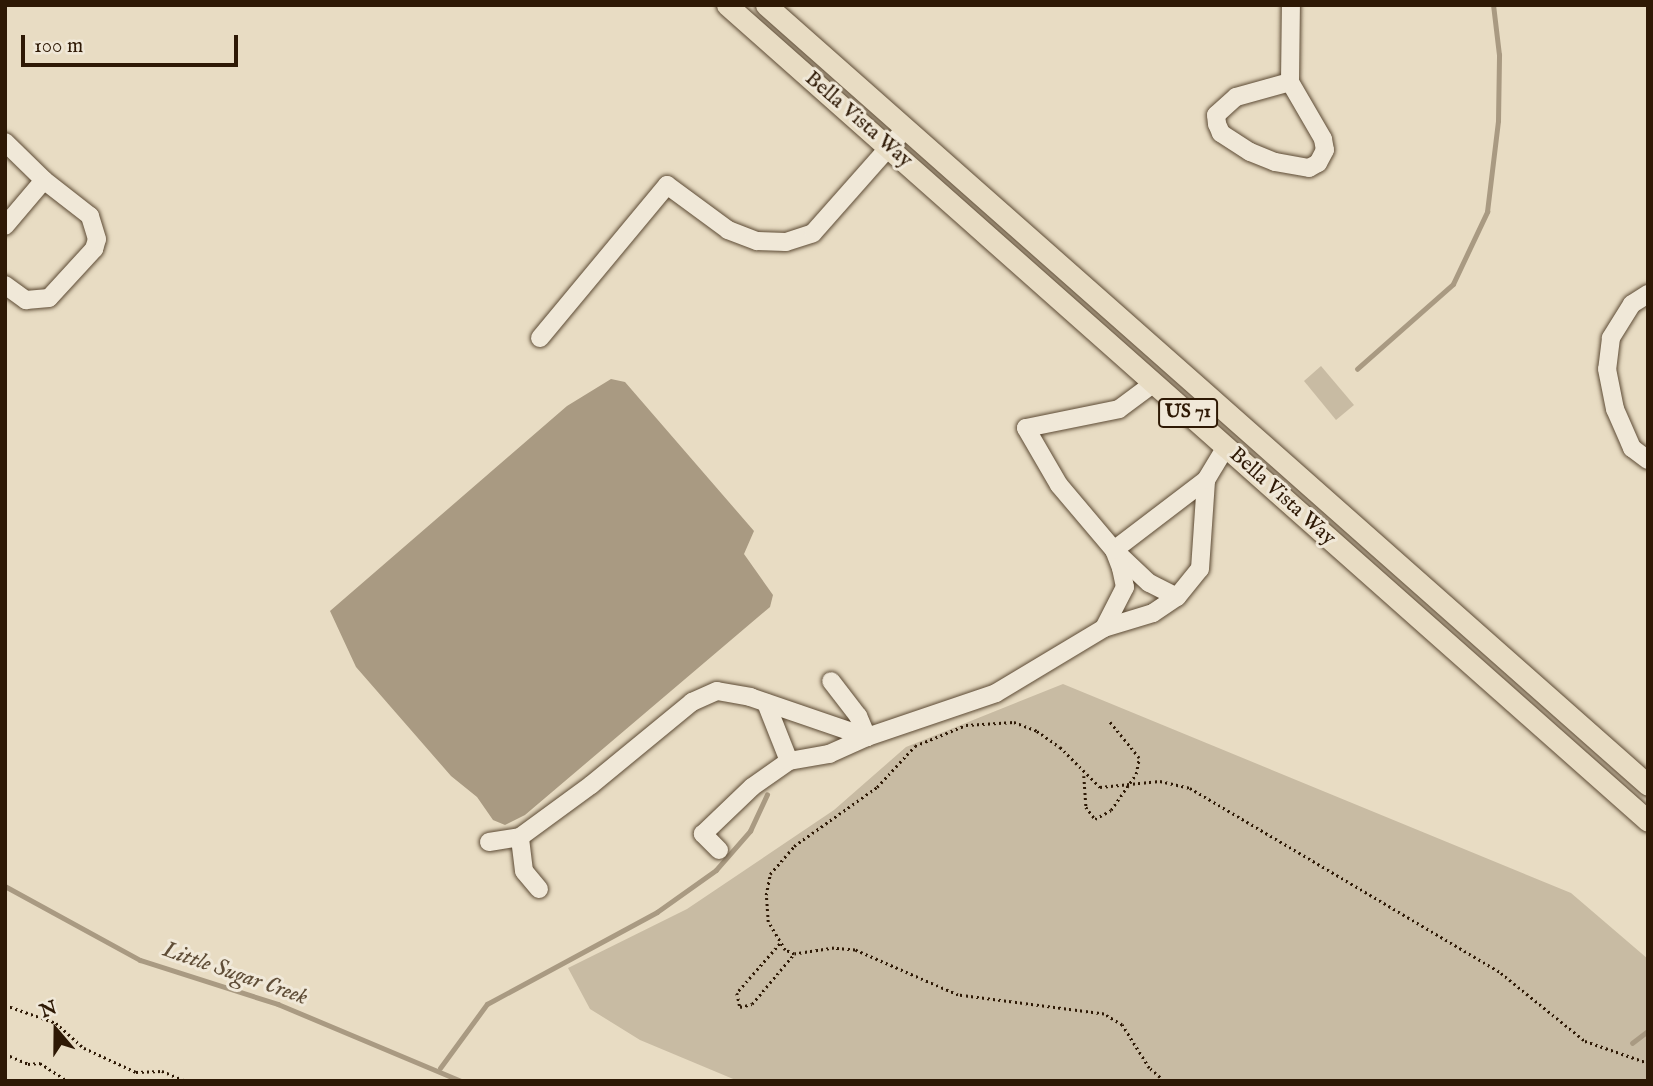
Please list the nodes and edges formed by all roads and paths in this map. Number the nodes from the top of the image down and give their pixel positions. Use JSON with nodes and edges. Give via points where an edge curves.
{"nodes":[{"id":1,"x":727,"y":5,"type":"edge"},
{"id":2,"x":766,"y":5,"type":"edge"},
{"id":3,"x":1291,"y":5,"type":"edge"},
{"id":4,"x":1290,"y":82,"type":"junction"},
{"id":5,"x":905,"y":128,"type":"junction"},
{"id":6,"x":5,"y":142,"type":"edge"},
{"id":7,"x":887,"y":146,"type":"junction"},
{"id":8,"x":44,"y":180,"type":"junction"},
{"id":9,"x":5,"y":226,"type":"edge"},
{"id":10,"x":5,"y":285,"type":"edge"},
{"id":11,"x":1648,"y":294,"type":"edge"},
{"id":12,"x":540,"y":338,"type":"dead end"},
{"id":13,"x":1154,"y":383,"type":"junction"},
{"id":14,"x":1226,"y":447,"type":"junction"},
{"id":15,"x":1648,"y":460,"type":"edge"},
{"id":16,"x":1206,"y":480,"type":"junction"},
{"id":17,"x":1114,"y":550,"type":"junction"},
{"id":18,"x":1177,"y":597,"type":"junction"},
{"id":19,"x":1104,"y":628,"type":"junction"},
{"id":20,"x":831,"y":681,"type":"dead end"},
{"id":21,"x":766,"y":703,"type":"junction"},
{"id":22,"x":1108,"y":720,"type":"dead end"},
{"id":23,"x":867,"y":737,"type":"junction"},
{"id":24,"x":789,"y":761,"type":"junction"},
{"id":25,"x":1084,"y":776,"type":"junction"},
{"id":26,"x":1648,"y":785,"type":"edge"},
{"id":27,"x":1130,"y":786,"type":"junction"},
{"id":28,"x":1648,"y":821,"type":"edge"},
{"id":29,"x":520,"y":837,"type":"junction"},
{"id":30,"x":489,"y":842,"type":"dead end"},
{"id":31,"x":719,"y":850,"type":"dead end"},
{"id":32,"x":539,"y":889,"type":"dead end"},
{"id":33,"x":780,"y":944,"type":"junction"},
{"id":34,"x":794,"y":954,"type":"junction"},
{"id":35,"x":5,"y":1004,"type":"edge"},
{"id":36,"x":5,"y":1054,"type":"edge"},
{"id":37,"x":1648,"y":1063,"type":"edge"},
{"id":38,"x":68,"y":1081,"type":"edge"},
{"id":39,"x":184,"y":1081,"type":"edge"},
{"id":40,"x":1164,"y":1081,"type":"edge"}],
"edges":[{"from":1,"to":7,"type":"main road","name":"Bella Vista Way","number":"US 71"},
{"from":2,"to":5,"type":"main road","name":"Bella Vista Way","number":"US 71"},
{"from":3,"to":4,"type":"street"},
{"from":4,"to":4,"type":"street","via":[[1323,139],[1325,150],[1309,168],[1250,152],[1221,133],[1217,124],[1216,115],[1236,97]]},
{"from":5,"to":7,"type":"street"},
{"from":5,"to":26,"type":"main road","name":"Bella Vista Way","number":"US 71"},
{"from":6,"to":8,"type":"street"},
{"from":7,"to":12,"type":"street","via":[[813,233],[786,243],[757,241],[728,230],[667,186]]},
{"from":7,"to":13,"type":"main road","name":"Bella Vista Way","number":"US 71"},
{"from":8,"to":9,"type":"street"},
{"from":8,"to":10,"type":"street","via":[[90,216],[97,239],[94,249],[49,298],[26,300]]},
{"from":11,"to":15,"type":"street","via":[[1632,304],[1611,338],[1607,369],[1615,409],[1632,448]]},
{"from":13,"to":14,"type":"main road","name":"Bella Vista Way","number":"US 71"},
{"from":13,"to":17,"type":"street","via":[[1119,409],[1027,428],[1059,485]]},
{"from":14,"to":16,"type":"street"},
{"from":14,"to":28,"type":"main road","name":"Bella Vista Way","number":"US 71"},
{"from":16,"to":17,"type":"street"},
{"from":16,"to":18,"type":"street","via":[[1200,569]]},
{"from":17,"to":18,"type":"street","via":[[1149,583]]},
{"from":17,"to":19,"type":"street","via":[[1125,587]]},
{"from":18,"to":19,"type":"street","via":[[1153,613]]},
{"from":19,"to":23,"type":"street","via":[[996,692]]},
{"from":20,"to":23,"type":"street","via":[[858,716]]},
{"from":21,"to":23,"type":"street"},
{"from":21,"to":24,"type":"street"},
{"from":21,"to":29,"type":"street","via":[[717,691],[692,702],[592,785]]},
{"from":22,"to":27,"type":"path","via":[[1139,758]]},
{"from":23,"to":24,"type":"street","via":[[829,754]]},
{"from":24,"to":31,"type":"street","via":[[752,787],[703,834]]},
{"from":25,"to":27,"type":"path","via":[[1100,787]]},
{"from":25,"to":27,"type":"path","via":[[1086,807],[1096,819],[1104,818]]},
{"from":25,"to":33,"type":"path","via":[[1060,747],[1014,722],[966,725],[915,746],[877,787],[794,846],[770,873],[768,922]]},
{"from":27,"to":37,"type":"path","via":[[1160,781],[1190,788],[1501,973],[1586,1041]]},
{"from":29,"to":30,"type":"street"},
{"from":29,"to":32,"type":"street","via":[[524,871]]},
{"from":33,"to":34,"type":"path"},
{"from":33,"to":34,"type":"path","via":[[737,993],[740,1007],[752,1004]]},
{"from":34,"to":40,"type":"path","via":[[855,950],[958,995],[1104,1014],[1122,1025],[1149,1068]]},
{"from":35,"to":39,"type":"path","via":[[56,1023],[76,1043],[136,1072],[162,1071]]},
{"from":36,"to":38,"type":"path","via":[[28,1064],[40,1063]]}]}
